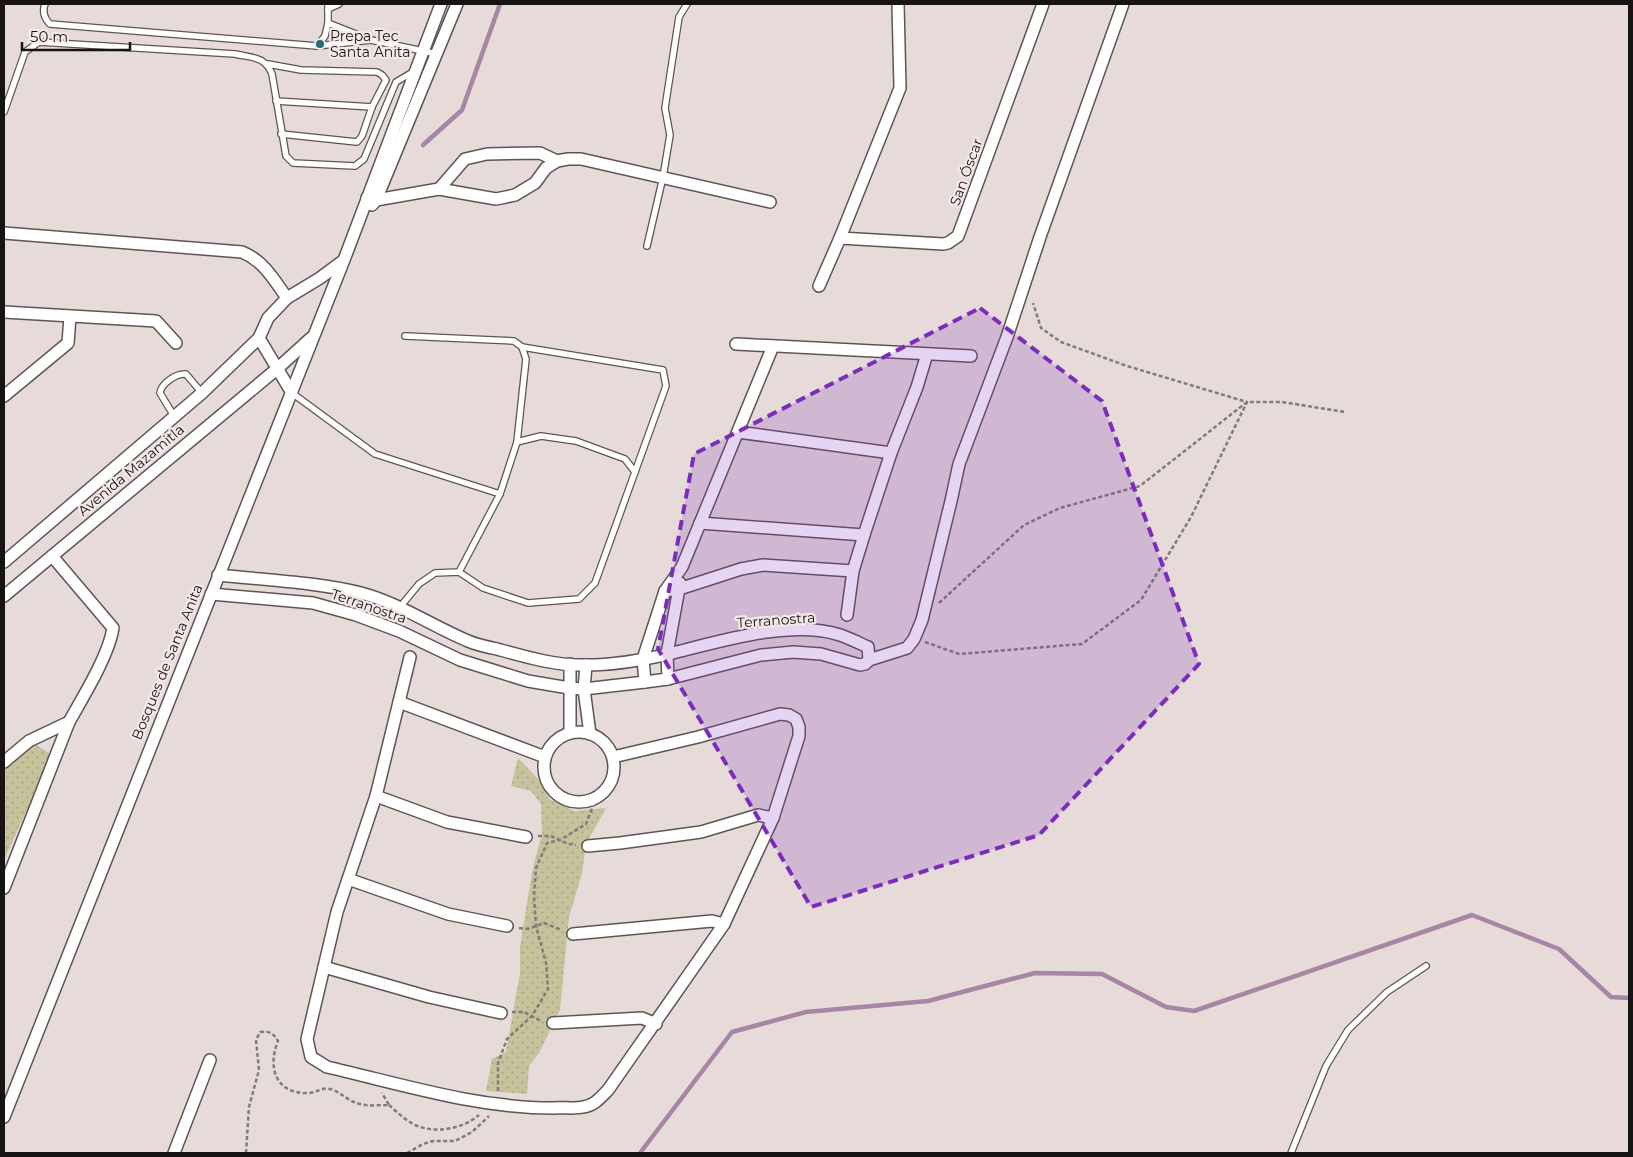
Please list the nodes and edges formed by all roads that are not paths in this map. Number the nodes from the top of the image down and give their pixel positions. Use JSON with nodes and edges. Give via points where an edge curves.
{"nodes":[{"id":1,"x":46,"y":4,"type":"edge"},
{"id":2,"x":339,"y":4,"type":"edge"},
{"id":3,"x":441,"y":4,"type":"edge"},
{"id":4,"x":457,"y":4,"type":"edge"},
{"id":5,"x":686,"y":4,"type":"edge"},
{"id":6,"x":898,"y":4,"type":"edge"},
{"id":7,"x":907,"y":4,"type":"edge"},
{"id":8,"x":1043,"y":4,"type":"edge"},
{"id":9,"x":1123,"y":4,"type":"edge"},
{"id":10,"x":328,"y":6,"type":"edge"},
{"id":11,"x":328,"y":23,"type":"junction"},
{"id":12,"x":899,"y":25,"type":"junction"},
{"id":13,"x":371,"y":40,"type":"junction"},
{"id":14,"x":317,"y":46,"type":"junction"},
{"id":15,"x":422,"y":50,"type":"junction"},
{"id":16,"x":437,"y":54,"type":"junction"},
{"id":17,"x":268,"y":64,"type":"junction"},
{"id":18,"x":414,"y":72,"type":"junction"},
{"id":19,"x":276,"y":101,"type":"junction"},
{"id":20,"x":372,"y":107,"type":"junction"},
{"id":21,"x":4,"y":112,"type":"edge"},
{"id":22,"x":282,"y":134,"type":"junction"},
{"id":23,"x":557,"y":161,"type":"junction"},
{"id":24,"x":663,"y":177,"type":"junction"},
{"id":25,"x":439,"y":189,"type":"junction"},
{"id":26,"x":371,"y":199,"type":"junction"},
{"id":27,"x":770,"y":202,"type":"dead end"},
{"id":28,"x":4,"y":233,"type":"edge"},
{"id":29,"x":840,"y":238,"type":"junction"},
{"id":30,"x":647,"y":246,"type":"dead end"},
{"id":31,"x":344,"y":260,"type":"junction"},
{"id":32,"x":819,"y":286,"type":"dead end"},
{"id":33,"x":287,"y":298,"type":"junction"},
{"id":34,"x":4,"y":312,"type":"edge"},
{"id":35,"x":70,"y":317,"type":"junction"},
{"id":36,"x":314,"y":335,"type":"junction"},
{"id":37,"x":405,"y":336,"type":"dead end"},
{"id":38,"x":259,"y":338,"type":"junction"},
{"id":39,"x":176,"y":343,"type":"dead end"},
{"id":40,"x":736,"y":344,"type":"dead end"},
{"id":41,"x":772,"y":346,"type":"junction"},
{"id":42,"x":522,"y":347,"type":"junction"},
{"id":43,"x":927,"y":354,"type":"junction"},
{"id":44,"x":972,"y":356,"type":"dead end"},
{"id":45,"x":278,"y":368,"type":"junction"},
{"id":46,"x":202,"y":393,"type":"junction"},
{"id":47,"x":292,"y":393,"type":"junction"},
{"id":48,"x":4,"y":396,"type":"edge"},
{"id":49,"x":174,"y":416,"type":"junction"},
{"id":50,"x":738,"y":432,"type":"junction"},
{"id":51,"x":517,"y":442,"type":"junction"},
{"id":52,"x":891,"y":453,"type":"junction"},
{"id":53,"x":635,"y":472,"type":"junction"},
{"id":54,"x":500,"y":494,"type":"junction"},
{"id":55,"x":700,"y":523,"type":"junction"},
{"id":56,"x":864,"y":535,"type":"junction"},
{"id":57,"x":52,"y":556,"type":"junction"},
{"id":58,"x":4,"y":562,"type":"edge"},
{"id":59,"x":682,"y":567,"type":"junction"},
{"id":60,"x":853,"y":571,"type":"junction"},
{"id":61,"x":459,"y":572,"type":"junction"},
{"id":62,"x":218,"y":575,"type":"junction"},
{"id":63,"x":6,"y":589,"type":"edge"},
{"id":64,"x":679,"y":589,"type":"junction"},
{"id":65,"x":665,"y":591,"type":"junction"},
{"id":66,"x":210,"y":594,"type":"junction"},
{"id":67,"x":400,"y":607,"type":"junction"},
{"id":68,"x":847,"y":614,"type":"dead end"},
{"id":69,"x":667,"y":654,"type":"junction"},
{"id":70,"x":410,"y":656,"type":"dead end"},
{"id":71,"x":643,"y":659,"type":"junction"},
{"id":72,"x":869,"y":660,"type":"junction"},
{"id":73,"x":570,"y":664,"type":"junction"},
{"id":74,"x":586,"y":665,"type":"junction"},
{"id":75,"x":668,"y":678,"type":"junction"},
{"id":76,"x":646,"y":682,"type":"junction"},
{"id":77,"x":569,"y":688,"type":"junction"},
{"id":78,"x":584,"y":689,"type":"junction"},
{"id":79,"x":398,"y":702,"type":"junction"},
{"id":80,"x":69,"y":722,"type":"junction"},
{"id":81,"x":570,"y":733,"type":"junction"},
{"id":82,"x":590,"y":734,"type":"junction"},
{"id":83,"x":545,"y":757,"type":"junction"},
{"id":84,"x":613,"y":757,"type":"junction"},
{"id":85,"x":4,"y":762,"type":"edge"},
{"id":86,"x":376,"y":796,"type":"junction"},
{"id":87,"x":773,"y":818,"type":"junction"},
{"id":88,"x":526,"y":837,"type":"road end"},
{"id":89,"x":588,"y":846,"type":"road end"},
{"id":90,"x":348,"y":879,"type":"junction"},
{"id":91,"x":4,"y":888,"type":"edge"},
{"id":92,"x":724,"y":924,"type":"junction"},
{"id":93,"x":508,"y":926,"type":"road end"},
{"id":94,"x":572,"y":934,"type":"road end"},
{"id":95,"x":1426,"y":966,"type":"dead end"},
{"id":96,"x":324,"y":967,"type":"junction"},
{"id":97,"x":501,"y":1013,"type":"road end"},
{"id":98,"x":553,"y":1023,"type":"road end"},
{"id":99,"x":656,"y":1024,"type":"junction"},
{"id":100,"x":210,"y":1060,"type":"dead end"},
{"id":101,"x":4,"y":1117,"type":"edge"},
{"id":102,"x":174,"y":1153,"type":"edge"},
{"id":103,"x":1291,"y":1153,"type":"edge"}],
"edges":[{"from":1,"to":14,"type":"lane","via":[[43,10],[50,24]]},
{"from":2,"to":10,"type":"lane"},
{"from":3,"to":15,"type":"street","name":"Bosques de Santa Anita"},
{"from":4,"to":16,"type":"street","name":"Bosques de Santa Anita"},
{"from":5,"to":24,"type":"lane","via":[[679,17],[664,108],[670,135]]},
{"from":6,"to":12,"type":"street"},
{"from":7,"to":12,"type":"street"},
{"from":8,"to":29,"type":"street","name":"San Óscar","via":[[958,236],[943,244]]},
{"from":9,"to":72,"type":"street","via":[[1007,337],[959,464],[922,620],[907,648]]},
{"from":10,"to":11,"type":"lane"},
{"from":11,"to":13,"type":"lane"},
{"from":11,"to":14,"type":"lane","via":[[325,36]]},
{"from":12,"to":29,"type":"street","via":[[900,88]]},
{"from":13,"to":14,"type":"lane"},
{"from":13,"to":15,"type":"lane"},
{"from":15,"to":16,"type":"lane"},
{"from":15,"to":18,"type":"street","name":"Bosques de Santa Anita"},
{"from":16,"to":26,"type":"street","name":"Bosques de Santa Anita"},
{"from":17,"to":19,"type":"lane"},
{"from":17,"to":20,"type":"lane","via":[[301,70],[377,72],[386,80]]},
{"from":17,"to":21,"type":"lane","via":[[235,54],[39,42],[25,52]]},
{"from":18,"to":22,"type":"lane","via":[[396,82],[364,159],[355,166],[293,163],[286,156]]},
{"from":18,"to":26,"type":"street","name":"Bosques de Santa Anita"},
{"from":19,"to":20,"type":"lane"},
{"from":19,"to":22,"type":"lane"},
{"from":20,"to":22,"type":"lane","via":[[362,136],[356,142]]},
{"from":23,"to":24,"type":"street","via":[[581,159]]},
{"from":23,"to":25,"type":"street","via":[[546,168],[535,184],[515,195],[496,198]]},
{"from":23,"to":25,"type":"street","via":[[540,153],[487,154],[465,159]]},
{"from":24,"to":27,"type":"street"},
{"from":24,"to":30,"type":"lane"},
{"from":25,"to":26,"type":"street"},
{"from":26,"to":31,"type":"street","name":"Bosques de Santa Anita","via":[[359,219]]},
{"from":28,"to":33,"type":"street","via":[[242,252],[266,268]]},
{"from":29,"to":32,"type":"street"},
{"from":31,"to":33,"type":"street","name":"Avenida Mazamitla"},
{"from":31,"to":36,"type":"street","name":"Bosques de Santa Anita"},
{"from":33,"to":38,"type":"street","name":"Avenida Mazamitla","via":[[268,318]]},
{"from":34,"to":35,"type":"street"},
{"from":35,"to":39,"type":"street","via":[[156,321]]},
{"from":35,"to":48,"type":"street","via":[[68,343]]},
{"from":36,"to":45,"type":"street","name":"Avenida Mazamitla"},
{"from":36,"to":47,"type":"street","name":"Bosques de Santa Anita"},
{"from":37,"to":42,"type":"lane","via":[[514,340]]},
{"from":38,"to":45,"type":"street"},
{"from":38,"to":46,"type":"street","name":"Avenida Mazamitla"},
{"from":40,"to":41,"type":"street"},
{"from":41,"to":43,"type":"street"},
{"from":41,"to":50,"type":"street"},
{"from":42,"to":51,"type":"lane","via":[[526,358]]},
{"from":42,"to":53,"type":"lane","via":[[663,370],[666,386]]},
{"from":43,"to":44,"type":"street"},
{"from":43,"to":52,"type":"street"},
{"from":45,"to":47,"type":"street"},
{"from":45,"to":57,"type":"street","name":"Avenida Mazamitla"},
{"from":46,"to":49,"type":"street","name":"Avenida Mazamitla"},
{"from":46,"to":49,"type":"lane","via":[[186,374],[177,375],[163,386],[160,393]]},
{"from":47,"to":54,"type":"lane","via":[[375,454]]},
{"from":47,"to":62,"type":"street","name":"Bosques de Santa Anita"},
{"from":49,"to":58,"type":"street","name":"Avenida Mazamitla"},
{"from":50,"to":52,"type":"street"},
{"from":50,"to":55,"type":"street"},
{"from":51,"to":53,"type":"lane","via":[[541,436],[576,442],[625,459]]},
{"from":51,"to":54,"type":"lane"},
{"from":52,"to":56,"type":"street"},
{"from":53,"to":61,"type":"lane","via":[[595,582],[579,599],[528,604],[483,588]]},
{"from":54,"to":61,"type":"lane"},
{"from":55,"to":56,"type":"street"},
{"from":55,"to":59,"type":"street"},
{"from":56,"to":60,"type":"street"},
{"from":57,"to":63,"type":"street","name":"Avenida Mazamitla"},
{"from":57,"to":80,"type":"street","via":[[112,628],[89,686]]},
{"from":59,"to":64,"type":"street"},
{"from":59,"to":65,"type":"street"},
{"from":60,"to":64,"type":"street","via":[[763,565]]},
{"from":60,"to":68,"type":"street"},
{"from":61,"to":67,"type":"lane","via":[[435,573],[419,584]]},
{"from":62,"to":66,"type":"street","name":"Bosques de Santa Anita"},
{"from":62,"to":67,"type":"street","name":"Terranostra","via":[[361,593]]},
{"from":64,"to":65,"type":"street"},
{"from":64,"to":69,"type":"street"},
{"from":65,"to":71,"type":"street"},
{"from":66,"to":77,"type":"street","name":"Terranostra","via":[[313,603],[382,625],[460,660],[528,681]]},
{"from":66,"to":101,"type":"street","name":"Bosques de Santa Anita"},
{"from":67,"to":73,"type":"street","name":"Terranostra","via":[[469,642],[533,659]]},
{"from":69,"to":71,"type":"street","name":"Terranostra"},
{"from":69,"to":72,"type":"street","name":"Terranostra","via":[[723,639],[761,633],[812,631],[840,635],[868,647]]},
{"from":69,"to":75,"type":"street"},
{"from":70,"to":79,"type":"street"},
{"from":71,"to":74,"type":"street","name":"Terranostra"},
{"from":71,"to":76,"type":"street"},
{"from":72,"to":75,"type":"street","name":"Terranostra","via":[[860,665],[821,654],[793,652],[762,655]]},
{"from":73,"to":74,"type":"street","name":"Terranostra"},
{"from":73,"to":77,"type":"street"},
{"from":74,"to":78,"type":"street"},
{"from":75,"to":76,"type":"street","name":"Terranostra"},
{"from":76,"to":78,"type":"street","name":"Terranostra"},
{"from":77,"to":78,"type":"street","name":"Terranostra"},
{"from":77,"to":81,"type":"street"},
{"from":78,"to":82,"type":"street"},
{"from":79,"to":83,"type":"street"},
{"from":79,"to":86,"type":"street"},
{"from":80,"to":85,"type":"street","via":[[29,741]]},
{"from":80,"to":91,"type":"street"},
{"from":81,"to":82,"type":"street"},
{"from":81,"to":83,"type":"street","via":[[550,746]]},
{"from":82,"to":84,"type":"street","via":[[604,743]]},
{"from":83,"to":84,"type":"street","via":[[544,771],[548,784],[557,795],[569,802],[583,803],[604,793],[613,776]]},
{"from":84,"to":87,"type":"street","via":[[780,714],[790,715],[796,719],[799,736]]},
{"from":86,"to":88,"type":"street","via":[[447,822]]},
{"from":86,"to":90,"type":"street"},
{"from":87,"to":89,"type":"street","via":[[758,815],[701,832]]},
{"from":87,"to":92,"type":"street"},
{"from":90,"to":93,"type":"street","via":[[448,914]]},
{"from":90,"to":96,"type":"street"},
{"from":92,"to":94,"type":"street","via":[[712,921]]},
{"from":92,"to":99,"type":"street"},
{"from":95,"to":103,"type":"lane","via":[[1387,992],[1348,1030],[1326,1066]]},
{"from":96,"to":97,"type":"street","via":[[429,997]]},
{"from":96,"to":99,"type":"street","via":[[307,1039],[311,1057],[327,1067],[471,1101],[535,1108],[594,1104]]},
{"from":98,"to":99,"type":"street","via":[[642,1018]]},
{"from":100,"to":102,"type":"street"}]}
